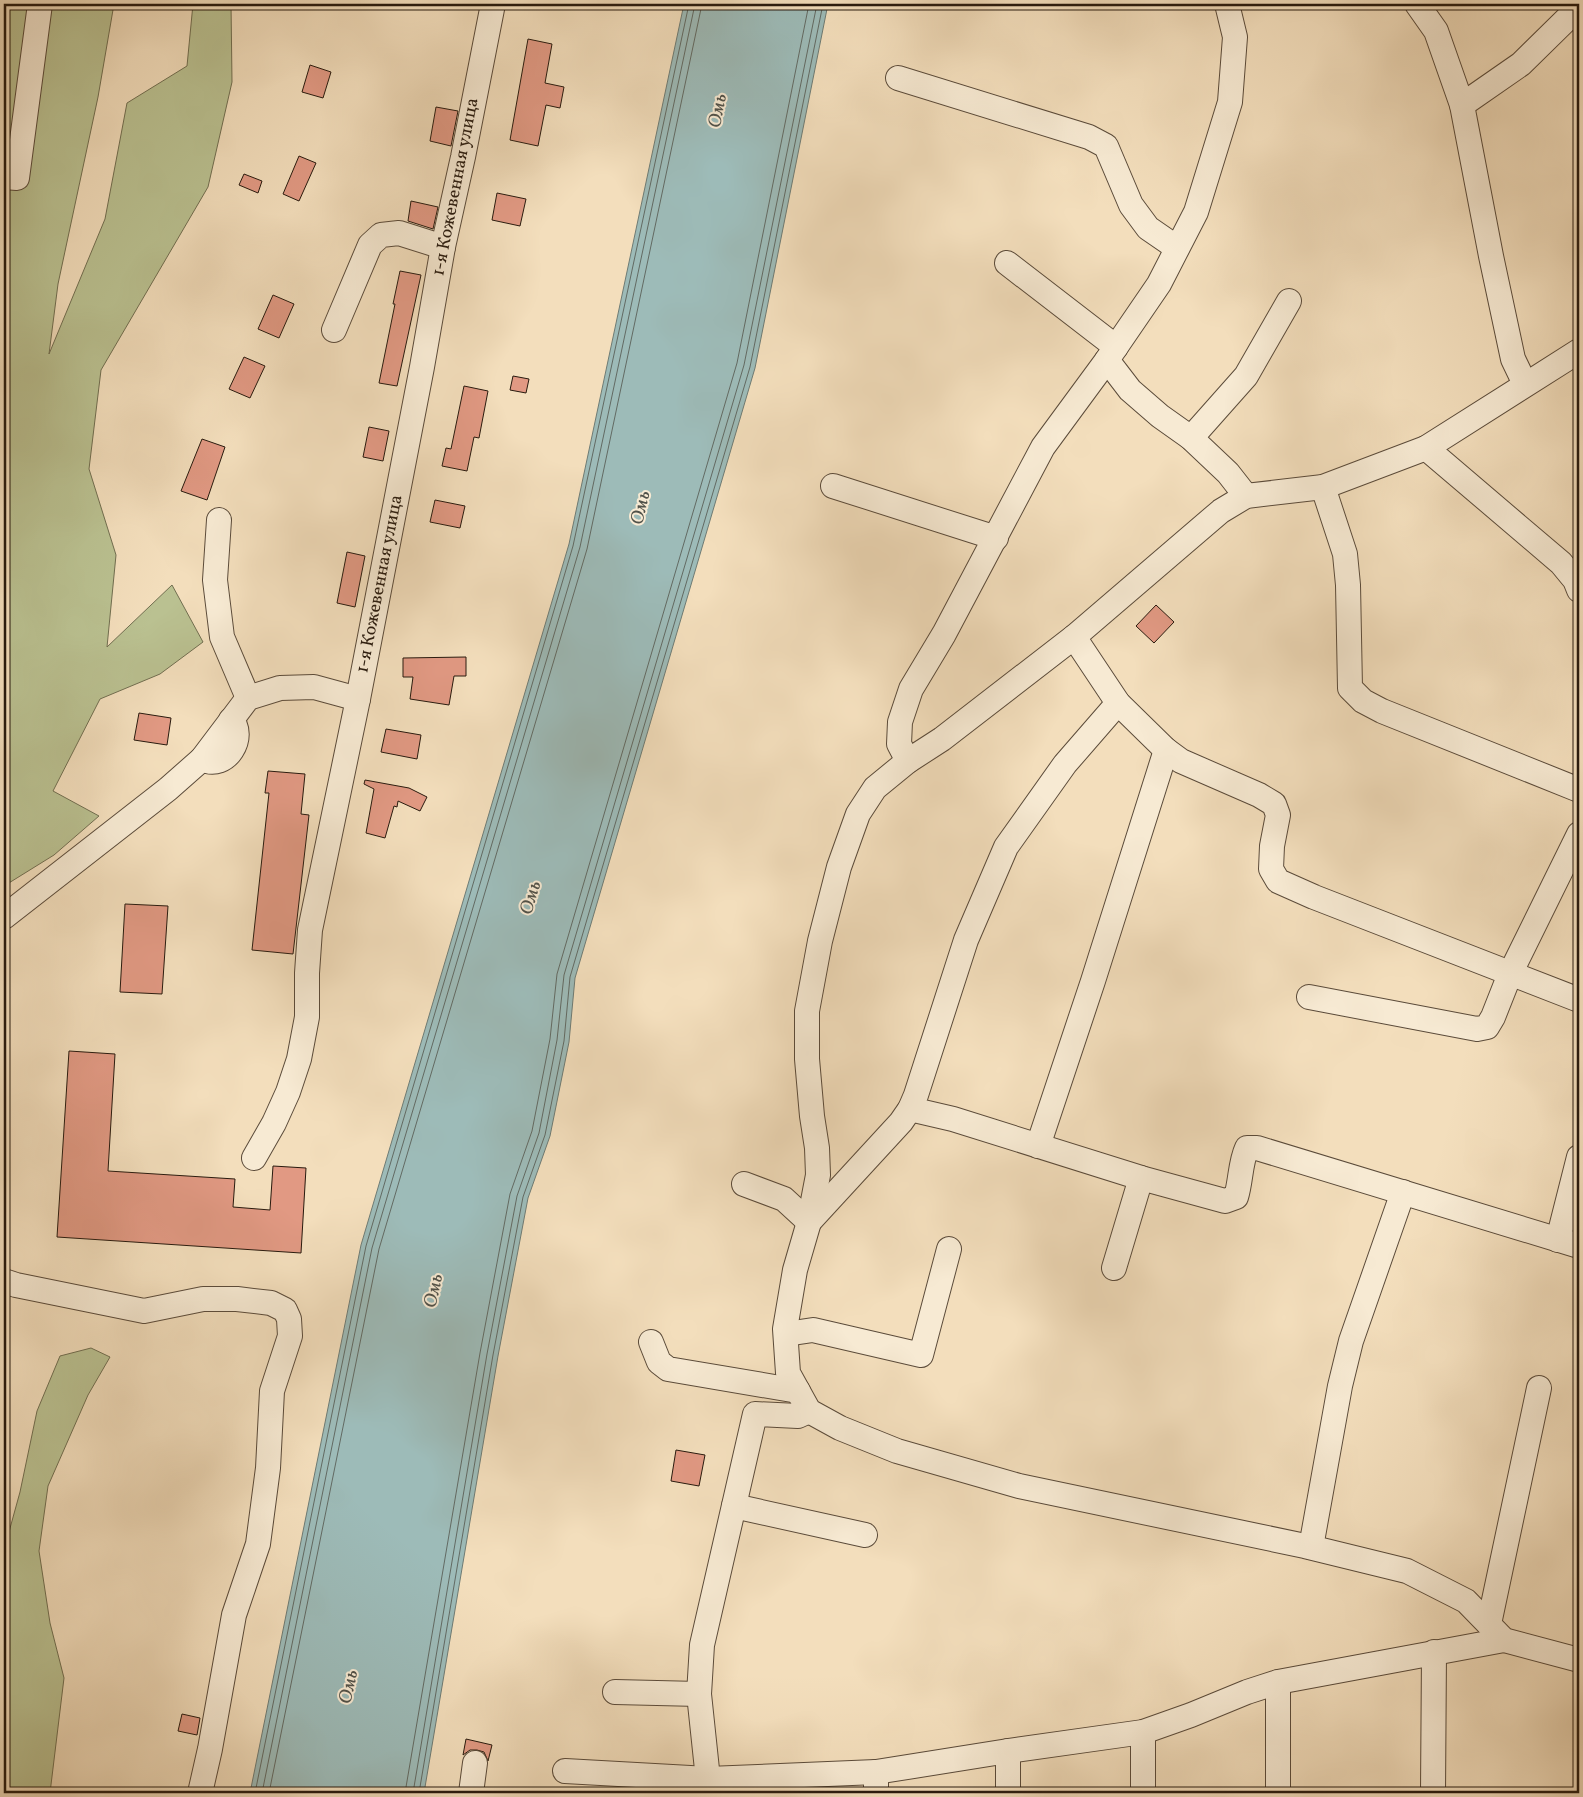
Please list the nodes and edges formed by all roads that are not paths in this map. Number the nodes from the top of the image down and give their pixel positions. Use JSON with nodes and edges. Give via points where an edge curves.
{"nodes":[{"id":1,"x":40,"y":4,"type":"edge"},
{"id":2,"x":493,"y":4,"type":"edge"},
{"id":3,"x":1227,"y":4,"type":"edge"},
{"id":4,"x":1417,"y":4,"type":"edge"},
{"id":5,"x":1579,"y":7,"type":"edge"},
{"id":6,"x":898,"y":78,"type":"dead end"},
{"id":7,"x":1462,"y":106,"type":"junction"},
{"id":8,"x":4,"y":177,"type":"edge"},
{"id":9,"x":443,"y":247,"type":"junction"},
{"id":10,"x":1177,"y":248,"type":"junction"},
{"id":11,"x":1007,"y":263,"type":"dead end"},
{"id":12,"x":1289,"y":301,"type":"dead end"},
{"id":13,"x":334,"y":330,"type":"dead end"},
{"id":14,"x":1579,"y":351,"type":"edge"},
{"id":15,"x":1111,"y":354,"type":"junction"},
{"id":16,"x":1525,"y":384,"type":"junction"},
{"id":17,"x":1191,"y":438,"type":"junction"},
{"id":18,"x":1426,"y":448,"type":"junction"},
{"id":19,"x":833,"y":486,"type":"dead end"},
{"id":20,"x":1323,"y":487,"type":"junction"},
{"id":21,"x":1246,"y":496,"type":"junction"},
{"id":22,"x":219,"y":520,"type":"dead end"},
{"id":23,"x":996,"y":538,"type":"junction"},
{"id":24,"x":1579,"y":590,"type":"edge"},
{"id":25,"x":1074,"y":636,"type":"junction"},
{"id":26,"x":248,"y":698,"type":"junction"},
{"id":27,"x":358,"y":699,"type":"junction"},
{"id":28,"x":1118,"y":703,"type":"junction"},
{"id":29,"x":1166,"y":750,"type":"junction"},
{"id":30,"x":908,"y":761,"type":"junction"},
{"id":31,"x":1579,"y":790,"type":"edge"},
{"id":32,"x":1579,"y":834,"type":"edge"},
{"id":33,"x":4,"y":917,"type":"edge"},
{"id":34,"x":1510,"y":974,"type":"junction"},
{"id":35,"x":1309,"y":997,"type":"dead end"},
{"id":36,"x":1579,"y":1000,"type":"edge"},
{"id":37,"x":910,"y":1109,"type":"junction"},
{"id":38,"x":1038,"y":1146,"type":"junction"},
{"id":39,"x":1579,"y":1157,"type":"edge"},
{"id":40,"x":254,"y":1158,"type":"dead end"},
{"id":41,"x":1141,"y":1178,"type":"junction"},
{"id":42,"x":744,"y":1184,"type":"dead end"},
{"id":43,"x":1402,"y":1192,"type":"junction"},
{"id":44,"x":809,"y":1222,"type":"junction"},
{"id":45,"x":1569,"y":1243,"type":"edge"},
{"id":46,"x":950,"y":1249,"type":"dead end"},
{"id":47,"x":1114,"y":1268,"type":"dead end"},
{"id":48,"x":4,"y":1281,"type":"edge"},
{"id":49,"x":786,"y":1334,"type":"junction"},
{"id":50,"x":651,"y":1342,"type":"dead end"},
{"id":51,"x":1539,"y":1388,"type":"dead end"},
{"id":52,"x":804,"y":1401,"type":"junction"},
{"id":53,"x":734,"y":1506,"type":"junction"},
{"id":54,"x":865,"y":1535,"type":"dead end"},
{"id":55,"x":1311,"y":1547,"type":"junction"},
{"id":56,"x":1496,"y":1632,"type":"junction"},
{"id":57,"x":1434,"y":1652,"type":"junction"},
{"id":58,"x":1579,"y":1660,"type":"edge"},
{"id":59,"x":1278,"y":1682,"type":"junction"},
{"id":60,"x":616,"y":1692,"type":"dead end"},
{"id":61,"x":699,"y":1694,"type":"junction"},
{"id":62,"x":1143,"y":1732,"type":"junction"},
{"id":63,"x":1008,"y":1750,"type":"junction"},
{"id":64,"x":475,"y":1762,"type":"dead end"},
{"id":65,"x":565,"y":1771,"type":"dead end"},
{"id":66,"x":708,"y":1779,"type":"junction"},
{"id":67,"x":876,"y":1782,"type":"edge"},
{"id":68,"x":764,"y":1785,"type":"edge"},
{"id":69,"x":200,"y":1793,"type":"edge"},
{"id":70,"x":471,"y":1793,"type":"edge"},
{"id":71,"x":1008,"y":1793,"type":"edge"},
{"id":72,"x":1143,"y":1793,"type":"edge"},
{"id":73,"x":1278,"y":1793,"type":"edge"},
{"id":74,"x":1433,"y":1793,"type":"edge"}],
"edges":[{"from":1,"to":8,"type":"street","via":[[16,178]]},
{"from":2,"to":9,"type":"street","name":"1-я Кожевенная улица"},
{"from":3,"to":10,"type":"street","via":[[1235,37],[1230,102],[1196,212]]},
{"from":4,"to":7,"type":"street","via":[[1436,31]]},
{"from":5,"to":7,"type":"street","via":[[1522,64]]},
{"from":6,"to":10,"type":"street","via":[[1089,137],[1106,146],[1131,205],[1148,228]]},
{"from":7,"to":16,"type":"street","via":[[1513,359]]},
{"from":9,"to":13,"type":"street","via":[[398,233],[381,234],[370,245]]},
{"from":9,"to":27,"type":"street","name":"1-я Кожевенная улица"},
{"from":10,"to":15,"type":"street","via":[[1159,284]]},
{"from":11,"to":15,"type":"street"},
{"from":12,"to":17,"type":"street","via":[[1246,376]]},
{"from":14,"to":16,"type":"street"},
{"from":15,"to":17,"type":"street","via":[[1130,390]]},
{"from":15,"to":23,"type":"street","via":[[1043,447]]},
{"from":16,"to":18,"type":"street"},
{"from":17,"to":21,"type":"street","via":[[1228,473]]},
{"from":18,"to":20,"type":"street"},
{"from":18,"to":24,"type":"street","via":[[1561,563]]},
{"from":19,"to":23,"type":"street"},
{"from":20,"to":21,"type":"street"},
{"from":20,"to":31,"type":"street","via":[[1345,554],[1350,688],[1363,701],[1382,712]]},
{"from":21,"to":25,"type":"street","via":[[1221,511]]},
{"from":22,"to":26,"type":"street","via":[[215,580],[222,637]]},
{"from":23,"to":30,"type":"street","via":[[911,688],[900,722],[900,744]]},
{"from":25,"to":28,"type":"street"},
{"from":25,"to":30,"type":"street","via":[[942,739]]},
{"from":26,"to":27,"type":"street","via":[[280,688],[314,687]]},
{"from":26,"to":33,"type":"street","via":[[202,759],[168,790]]},
{"from":27,"to":40,"type":"street","name":"1-я Кожевенная улица","via":[[310,930],[307,1017],[299,1059],[274,1123]]},
{"from":28,"to":29,"type":"street"},
{"from":28,"to":37,"type":"street","via":[[1065,764],[1006,847],[966,940]]},
{"from":29,"to":34,"type":"street","via":[[1181,761],[1274,804],[1278,815],[1271,869],[1278,881]]},
{"from":29,"to":38,"type":"street"},
{"from":30,"to":44,"type":"street","via":[[876,788],[858,814],[839,867],[820,941],[808,1011],[807,1059],[818,1175]]},
{"from":32,"to":34,"type":"street"},
{"from":34,"to":35,"type":"street","via":[[1494,1017],[1487,1027],[1477,1029]]},
{"from":34,"to":36,"type":"street"},
{"from":37,"to":38,"type":"street"},
{"from":37,"to":44,"type":"street","via":[[889,1137]]},
{"from":38,"to":41,"type":"street"},
{"from":39,"to":45,"type":"street"},
{"from":41,"to":43,"type":"street","via":[[1225,1201],[1236,1197],[1248,1148],[1257,1148]]},
{"from":41,"to":47,"type":"street"},
{"from":42,"to":44,"type":"street","via":[[784,1199]]},
{"from":43,"to":45,"type":"street"},
{"from":43,"to":55,"type":"street","via":[[1351,1341]]},
{"from":44,"to":49,"type":"street","via":[[795,1270]]},
{"from":46,"to":49,"type":"street","via":[[921,1355],[813,1330]]},
{"from":48,"to":69,"type":"street","via":[[144,1311],[202,1299],[271,1303],[285,1310],[289,1319],[290,1336],[272,1390],[268,1468],[258,1544],[234,1615]]},
{"from":49,"to":52,"type":"street","via":[[788,1373]]},
{"from":50,"to":52,"type":"street","via":[[659,1362],[668,1370]]},
{"from":51,"to":56,"type":"street"},
{"from":52,"to":53,"type":"street","via":[[798,1416],[755,1414]]},
{"from":52,"to":55,"type":"street","via":[[840,1428],[898,1451],[1019,1486]]},
{"from":53,"to":54,"type":"street"},
{"from":53,"to":61,"type":"street","via":[[702,1645]]},
{"from":55,"to":56,"type":"street","via":[[1407,1571],[1466,1601]]},
{"from":56,"to":57,"type":"street"},
{"from":56,"to":58,"type":"street"},
{"from":57,"to":59,"type":"street"},
{"from":57,"to":74,"type":"street"},
{"from":59,"to":62,"type":"street"},
{"from":59,"to":73,"type":"street"},
{"from":60,"to":61,"type":"street"},
{"from":61,"to":66,"type":"street"},
{"from":62,"to":63,"type":"street"},
{"from":62,"to":72,"type":"street"},
{"from":63,"to":67,"type":"street"},
{"from":63,"to":71,"type":"street"},
{"from":64,"to":70,"type":"street"},
{"from":65,"to":66,"type":"street"},
{"from":66,"to":68,"type":"street"},
{"from":67,"to":68,"type":"street"}]}
